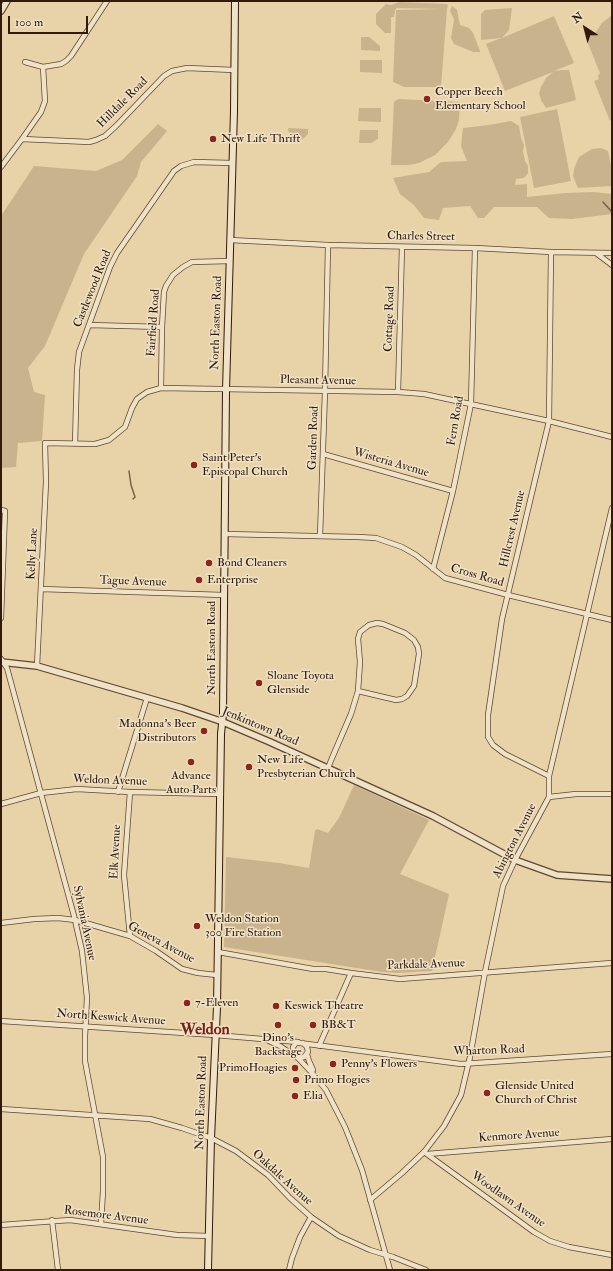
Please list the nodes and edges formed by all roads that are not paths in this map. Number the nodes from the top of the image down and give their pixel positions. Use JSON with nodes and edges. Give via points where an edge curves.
{"nodes":[{"id":1,"x":8,"y":1,"type":"edge"},
{"id":2,"x":107,"y":1,"type":"edge"},
{"id":3,"x":235,"y":1,"type":"edge"},
{"id":4,"x":1,"y":11,"type":"edge"},
{"id":5,"x":25,"y":62,"type":"dead end"},
{"id":6,"x":43,"y":67,"type":"junction"},
{"id":7,"x":234,"y":70,"type":"junction"},
{"id":8,"x":22,"y":139,"type":"junction"},
{"id":9,"x":232,"y":163,"type":"junction"},
{"id":10,"x":1,"y":167,"type":"edge"},
{"id":11,"x":230,"y":240,"type":"junction"},
{"id":12,"x":328,"y":245,"type":"junction"},
{"id":13,"x":402,"y":247,"type":"junction"},
{"id":14,"x":475,"y":248,"type":"junction"},
{"id":15,"x":551,"y":252,"type":"junction"},
{"id":16,"x":596,"y":252,"type":"junction"},
{"id":17,"x":612,"y":253,"type":"edge"},
{"id":18,"x":230,"y":261,"type":"junction"},
{"id":19,"x":612,"y":265,"type":"edge"},
{"id":20,"x":89,"y":324,"type":"junction"},
{"id":21,"x":162,"y":327,"type":"junction"},
{"id":22,"x":161,"y":388,"type":"junction"},
{"id":23,"x":226,"y":390,"type":"junction"},
{"id":24,"x":325,"y":391,"type":"junction"},
{"id":25,"x":398,"y":392,"type":"junction"},
{"id":26,"x":471,"y":404,"type":"junction"},
{"id":27,"x":549,"y":421,"type":"junction"},
{"id":28,"x":612,"y":437,"type":"edge"},
{"id":29,"x":45,"y":443,"type":"joint"},
{"id":30,"x":75,"y":444,"type":"junction"},
{"id":31,"x":323,"y":454,"type":"junction"},
{"id":32,"x":453,"y":491,"type":"junction"},
{"id":33,"x":612,"y":508,"type":"edge"},
{"id":34,"x":3,"y":510,"type":"edge"},
{"id":35,"x":225,"y":534,"type":"junction"},
{"id":36,"x":320,"y":536,"type":"junction"},
{"id":37,"x":433,"y":569,"type":"junction"},
{"id":38,"x":2,"y":587,"type":"edge"},
{"id":39,"x":41,"y":589,"type":"junction"},
{"id":40,"x":223,"y":594,"type":"junction"},
{"id":41,"x":508,"y":595,"type":"junction"},
{"id":42,"x":587,"y":614,"type":"junction"},
{"id":43,"x":1,"y":618,"type":"edge"},
{"id":44,"x":612,"y":620,"type":"edge"},
{"id":45,"x":2,"y":661,"type":"edge"},
{"id":46,"x":37,"y":666,"type":"junction"},
{"id":47,"x":358,"y":691,"type":"junction"},
{"id":48,"x":147,"y":698,"type":"junction"},
{"id":49,"x":222,"y":722,"type":"junction"},
{"id":50,"x":328,"y":768,"type":"junction"},
{"id":51,"x":549,"y":776,"type":"junction"},
{"id":52,"x":118,"y":792,"type":"junction"},
{"id":53,"x":130,"y":792,"type":"junction"},
{"id":54,"x":41,"y":793,"type":"junction"},
{"id":55,"x":221,"y":794,"type":"junction"},
{"id":56,"x":612,"y":794,"type":"edge"},
{"id":57,"x":549,"y":797,"type":"junction"},
{"id":58,"x":1,"y":804,"type":"edge"},
{"id":59,"x":515,"y":860,"type":"junction"},
{"id":60,"x":612,"y":879,"type":"edge"},
{"id":61,"x":75,"y":920,"type":"junction"},
{"id":62,"x":1,"y":923,"type":"edge"},
{"id":63,"x":130,"y":936,"type":"junction"},
{"id":64,"x":218,"y":952,"type":"junction"},
{"id":65,"x":612,"y":963,"type":"edge"},
{"id":66,"x":485,"y":972,"type":"junction"},
{"id":67,"x":351,"y":973,"type":"junction"},
{"id":68,"x":217,"y":975,"type":"junction"},
{"id":69,"x":1,"y":1021,"type":"edge"},
{"id":70,"x":86,"y":1027,"type":"junction"},
{"id":71,"x":215,"y":1035,"type":"junction"},
{"id":72,"x":268,"y":1040,"type":"junction"},
{"id":73,"x":300,"y":1043,"type":"junction"},
{"id":74,"x":319,"y":1046,"type":"junction"},
{"id":75,"x":307,"y":1053,"type":"junction"},
{"id":76,"x":612,"y":1054,"type":"edge"},
{"id":77,"x":296,"y":1057,"type":"junction"},
{"id":78,"x":469,"y":1063,"type":"junction"},
{"id":79,"x":320,"y":1082,"type":"junction"},
{"id":80,"x":1,"y":1109,"type":"edge"},
{"id":81,"x":95,"y":1114,"type":"junction"},
{"id":82,"x":211,"y":1138,"type":"junction"},
{"id":83,"x":612,"y":1139,"type":"edge"},
{"id":84,"x":425,"y":1153,"type":"junction"},
{"id":85,"x":370,"y":1200,"type":"junction"},
{"id":86,"x":311,"y":1217,"type":"junction"},
{"id":87,"x":52,"y":1220,"type":"junction"},
{"id":88,"x":101,"y":1224,"type":"junction"},
{"id":89,"x":1,"y":1225,"type":"edge"},
{"id":90,"x":209,"y":1236,"type":"junction"},
{"id":91,"x":385,"y":1254,"type":"junction"},
{"id":92,"x":612,"y":1255,"type":"edge"},
{"id":93,"x":58,"y":1270,"type":"edge"},
{"id":94,"x":208,"y":1270,"type":"edge"},
{"id":95,"x":289,"y":1270,"type":"edge"},
{"id":96,"x":390,"y":1270,"type":"edge"},
{"id":97,"x":426,"y":1270,"type":"edge"}],
"edges":[{"from":1,"to":4,"type":"street"},
{"from":2,"to":6,"type":"street","via":[[71,56],[61,64]]},
{"from":3,"to":7,"type":"main road","name":"North Easton Road"},
{"from":5,"to":6,"type":"street"},
{"from":6,"to":8,"type":"street","via":[[45,101],[41,112]]},
{"from":7,"to":8,"type":"street","name":"Hilldale Road","via":[[187,68],[172,71],[105,136],[96,140],[89,142]]},
{"from":7,"to":9,"type":"main road","name":"North Easton Road"},
{"from":8,"to":10,"type":"street"},
{"from":9,"to":11,"type":"main road","name":"North Easton Road"},
{"from":9,"to":20,"type":"street","name":"Castlewood Road","via":[[194,162],[174,170],[117,253]]},
{"from":11,"to":12,"type":"street","name":"Charles Street"},
{"from":11,"to":18,"type":"main road","name":"North Easton Road"},
{"from":12,"to":13,"type":"street","name":"Charles Street"},
{"from":12,"to":24,"type":"street","name":"Garden Road"},
{"from":13,"to":14,"type":"street","name":"Charles Street"},
{"from":13,"to":25,"type":"street","name":"Cottage Road"},
{"from":14,"to":15,"type":"street","name":"Charles Street"},
{"from":14,"to":26,"type":"street","name":"Fern Road"},
{"from":15,"to":16,"type":"street","name":"Charles Street"},
{"from":15,"to":27,"type":"street","name":"Hillcrest Avenue"},
{"from":16,"to":17,"type":"street","name":"Charles Street"},
{"from":16,"to":19,"type":"street"},
{"from":18,"to":21,"type":"street","name":"Fairfield Road","via":[[192,262],[173,275],[164,292]]},
{"from":18,"to":23,"type":"main road","name":"North Easton Road"},
{"from":20,"to":21,"type":"street"},
{"from":20,"to":30,"type":"street","name":"Castlewood Road","via":[[78,361]]},
{"from":21,"to":22,"type":"street","name":"Fairfield Road"},
{"from":22,"to":23,"type":"street","name":"Pleasant Avenue"},
{"from":22,"to":30,"type":"street","name":"Pleasant Avenue","via":[[147,392],[137,399],[125,427],[109,440],[95,444]]},
{"from":23,"to":24,"type":"street","name":"Pleasant Avenue"},
{"from":23,"to":35,"type":"main road","name":"North Easton Road"},
{"from":24,"to":25,"type":"street","name":"Pleasant Avenue"},
{"from":24,"to":31,"type":"street","name":"Garden Road"},
{"from":25,"to":26,"type":"street","name":"Pleasant Avenue","via":[[424,394]]},
{"from":26,"to":27,"type":"street","name":"Pleasant Avenue"},
{"from":26,"to":32,"type":"street","name":"Fern Road"},
{"from":27,"to":28,"type":"street","name":"Pleasant Avenue"},
{"from":27,"to":41,"type":"street","name":"Hillcrest Avenue"},
{"from":29,"to":30,"type":"street","name":"Pleasant Avenue"},
{"from":29,"to":39,"type":"street","name":"Kelly Lane","via":[[46,482]]},
{"from":31,"to":32,"type":"street","name":"Wisteria Avenue"},
{"from":31,"to":36,"type":"street","name":"Garden Road"},
{"from":32,"to":37,"type":"street","name":"Fern Road"},
{"from":33,"to":42,"type":"street","name":"Abington Avenue"},
{"from":34,"to":38,"type":"street"},
{"from":35,"to":36,"type":"street","name":"Cross Road"},
{"from":35,"to":40,"type":"main road","name":"North Easton Road"},
{"from":36,"to":37,"type":"street","name":"Cross Road","via":[[376,538],[402,547]]},
{"from":37,"to":41,"type":"street","name":"Cross Road","via":[[445,578]]},
{"from":38,"to":43,"type":"street"},
{"from":39,"to":40,"type":"street","name":"Tague Avenue"},
{"from":39,"to":46,"type":"street","name":"Kelly Lane"},
{"from":40,"to":49,"type":"main road","name":"North Easton Road"},
{"from":41,"to":42,"type":"street","name":"Cross Road"},
{"from":41,"to":51,"type":"street","name":"Hillcrest Avenue","via":[[488,715],[488,737],[493,745],[505,754]]},
{"from":42,"to":44,"type":"street","name":"Cross Road"},
{"from":42,"to":51,"type":"street","name":"Abington Avenue"},
{"from":45,"to":46,"type":"street","name":"Jenkintown Road"},
{"from":45,"to":54,"type":"street","name":"Sylvania Avenue","via":[[7,668]]},
{"from":46,"to":48,"type":"street","name":"Jenkintown Road"},
{"from":47,"to":47,"type":"street","via":[[360,632],[377,623],[414,640],[419,654],[414,686],[407,696],[396,700]]},
{"from":47,"to":50,"type":"street"},
{"from":48,"to":49,"type":"street","name":"Jenkintown Road"},
{"from":48,"to":52,"type":"street"},
{"from":49,"to":50,"type":"street","name":"Jenkintown Road"},
{"from":49,"to":55,"type":"main road","name":"North Easton Road"},
{"from":50,"to":59,"type":"street","name":"Jenkintown Road","via":[[433,816]]},
{"from":51,"to":57,"type":"street","name":"Abington Avenue"},
{"from":52,"to":53,"type":"street","name":"Weldon Avenue"},
{"from":52,"to":54,"type":"street","name":"Weldon Avenue","via":[[78,789]]},
{"from":53,"to":55,"type":"street","name":"Weldon Avenue"},
{"from":53,"to":63,"type":"street","name":"Elk Avenue","via":[[124,875]]},
{"from":54,"to":58,"type":"street","name":"Weldon Avenue"},
{"from":54,"to":61,"type":"street","name":"Sylvania Avenue"},
{"from":55,"to":64,"type":"main road","name":"North Easton Road"},
{"from":56,"to":57,"type":"street"},
{"from":57,"to":59,"type":"street","name":"Abington Avenue"},
{"from":59,"to":60,"type":"street","name":"Jenkintown Road","via":[[557,875]]},
{"from":59,"to":66,"type":"street","name":"Abington Avenue","via":[[503,886]]},
{"from":61,"to":62,"type":"street","name":"Geneva Avenue","via":[[58,918]]},
{"from":61,"to":63,"type":"street","name":"Geneva Avenue"},
{"from":61,"to":70,"type":"street","name":"Sylvania Avenue","via":[[82,951],[87,998]]},
{"from":63,"to":68,"type":"street","name":"Geneva Avenue","via":[[182,969]]},
{"from":64,"to":67,"type":"street","name":"Parkdale Avenue"},
{"from":64,"to":68,"type":"main road","name":"North Easton Road"},
{"from":65,"to":66,"type":"street","name":"Parkdale Avenue"},
{"from":66,"to":67,"type":"street","name":"Parkdale Avenue","via":[[400,979]]},
{"from":66,"to":78,"type":"street","name":"Abington Avenue"},
{"from":67,"to":74,"type":"street"},
{"from":68,"to":71,"type":"main road","name":"North Easton Road"},
{"from":69,"to":70,"type":"street","name":"North Keswick Avenue"},
{"from":70,"to":71,"type":"street","name":"North Keswick Avenue"},
{"from":70,"to":81,"type":"street","name":"Sylvania Avenue","via":[[85,1061]]},
{"from":71,"to":72,"type":"street","name":"North Keswick Avenue"},
{"from":71,"to":82,"type":"main road","name":"North Easton Road"},
{"from":72,"to":73,"type":"street","name":"North Keswick Avenue"},
{"from":72,"to":77,"type":"street","name":"North Keswick Avenue"},
{"from":73,"to":74,"type":"street","name":"Wharton Road"},
{"from":73,"to":75,"type":"street","name":"North Keswick Avenue","via":[[307,1046]]},
{"from":73,"to":77,"type":"street","via":[[293,1047]]},
{"from":74,"to":75,"type":"street"},
{"from":74,"to":78,"type":"street","name":"Wharton Road"},
{"from":75,"to":77,"type":"street","via":[[304,1057]]},
{"from":75,"to":79,"type":"street","name":"North Keswick Avenue"},
{"from":76,"to":78,"type":"street","name":"Wharton Road"},
{"from":77,"to":79,"type":"street","name":"North Keswick Avenue"},
{"from":78,"to":84,"type":"street","name":"Abington Avenue","via":[[461,1095]]},
{"from":79,"to":85,"type":"street","name":"North Keswick Avenue","via":[[347,1132],[362,1170]]},
{"from":80,"to":81,"type":"street","name":"Oakdale Avenue"},
{"from":81,"to":82,"type":"street","name":"Oakdale Avenue","via":[[150,1119]]},
{"from":81,"to":88,"type":"street","name":"Sylvania Avenue","via":[[103,1157]]},
{"from":82,"to":86,"type":"street","name":"Oakdale Avenue","via":[[236,1151],[268,1176]]},
{"from":82,"to":90,"type":"main road","name":"North Easton Road"},
{"from":83,"to":84,"type":"street","name":"Kenmore Avenue"},
{"from":84,"to":85,"type":"street","name":"Abington Avenue"},
{"from":84,"to":92,"type":"street","name":"Woodlawn Avenue","via":[[550,1241]]},
{"from":85,"to":91,"type":"street","name":"North Keswick Avenue"},
{"from":86,"to":91,"type":"street","name":"Oakdale Avenue","via":[[339,1236]]},
{"from":86,"to":95,"type":"street","via":[[300,1237]]},
{"from":87,"to":88,"type":"street","name":"Rosemore Avenue"},
{"from":87,"to":89,"type":"street","name":"Rosemore Avenue"},
{"from":87,"to":93,"type":"street"},
{"from":88,"to":90,"type":"street","name":"Rosemore Avenue","via":[[177,1235]]},
{"from":90,"to":94,"type":"main road","name":"North Easton Road"},
{"from":91,"to":96,"type":"street","name":"North Keswick Avenue"},
{"from":91,"to":97,"type":"street","name":"Oakdale Avenue"}]}
